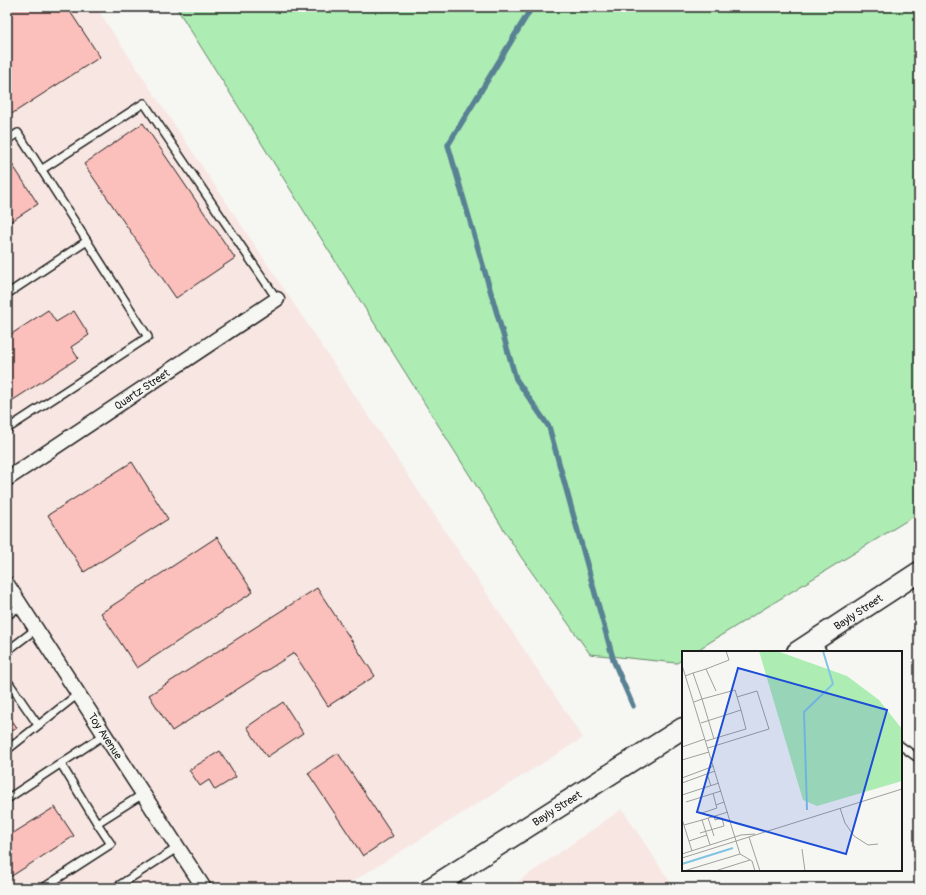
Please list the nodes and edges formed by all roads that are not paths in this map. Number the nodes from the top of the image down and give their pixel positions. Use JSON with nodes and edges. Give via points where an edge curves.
{"nodes":[{"id":1,"x":7,"y":140,"type":"edge"},
{"id":2,"x":41,"y":170,"type":"junction"},
{"id":3,"x":87,"y":241,"type":"junction"},
{"id":4,"x":7,"y":294,"type":"edge"},
{"id":5,"x":277,"y":299,"type":"joint"},
{"id":6,"x":7,"y":429,"type":"edge"},
{"id":7,"x":7,"y":479,"type":"edge"},
{"id":8,"x":919,"y":572,"type":"edge"},
{"id":9,"x":7,"y":584,"type":"edge"},
{"id":10,"x":21,"y":605,"type":"junction"},
{"id":11,"x":7,"y":616,"type":"edge"},
{"id":12,"x":36,"y":629,"type":"junction"},
{"id":13,"x":819,"y":646,"type":"edge"},
{"id":14,"x":7,"y":651,"type":"edge"},
{"id":15,"x":801,"y":651,"type":"edge"},
{"id":16,"x":7,"y":680,"type":"edge"},
{"id":17,"x":78,"y":694,"type":"junction"},
{"id":18,"x":38,"y":725,"type":"junction"},
{"id":19,"x":682,"y":729,"type":"edge"},
{"id":20,"x":104,"y":735,"type":"junction"},
{"id":21,"x":902,"y":747,"type":"edge"},
{"id":22,"x":7,"y":750,"type":"edge"},
{"id":23,"x":919,"y":759,"type":"edge"},
{"id":24,"x":60,"y":764,"type":"junction"},
{"id":25,"x":143,"y":794,"type":"junction"},
{"id":26,"x":7,"y":799,"type":"edge"},
{"id":27,"x":98,"y":824,"type":"junction"},
{"id":28,"x":177,"y":848,"type":"junction"},
{"id":29,"x":43,"y":888,"type":"edge"},
{"id":30,"x":115,"y":888,"type":"edge"},
{"id":31,"x":204,"y":888,"type":"edge"},
{"id":32,"x":431,"y":888,"type":"edge"}],
"edges":[{"from":1,"to":2,"type":"lane","via":[[18,133]]},
{"from":2,"to":3,"type":"lane"},
{"from":2,"to":5,"type":"lane","via":[[144,103]]},
{"from":3,"to":4,"type":"lane"},
{"from":3,"to":6,"type":"lane","via":[[148,337]]},
{"from":5,"to":7,"type":"street","name":"Quartz Street"},
{"from":8,"to":13,"type":"main road","name":"Bayly Street"},
{"from":9,"to":10,"type":"street","name":"Toy Avenue"},
{"from":10,"to":11,"type":"lane"},
{"from":10,"to":12,"type":"street","name":"Toy Avenue"},
{"from":12,"to":14,"type":"lane"},
{"from":12,"to":17,"type":"street","name":"Toy Avenue"},
{"from":13,"to":15,"type":"main road","name":"Bayly Street"},
{"from":16,"to":18,"type":"lane"},
{"from":17,"to":18,"type":"lane"},
{"from":17,"to":20,"type":"street","name":"Toy Avenue"},
{"from":18,"to":22,"type":"lane"},
{"from":19,"to":32,"type":"main road","name":"Bayly Street"},
{"from":20,"to":24,"type":"lane"},
{"from":20,"to":25,"type":"street","name":"Toy Avenue"},
{"from":21,"to":23,"type":"lane"},
{"from":24,"to":26,"type":"lane"},
{"from":24,"to":27,"type":"lane"},
{"from":25,"to":27,"type":"lane"},
{"from":25,"to":28,"type":"street","name":"Toy Avenue"},
{"from":27,"to":29,"type":"lane","via":[[111,844]]},
{"from":28,"to":30,"type":"lane"},
{"from":28,"to":31,"type":"street","name":"Toy Avenue"}]}
